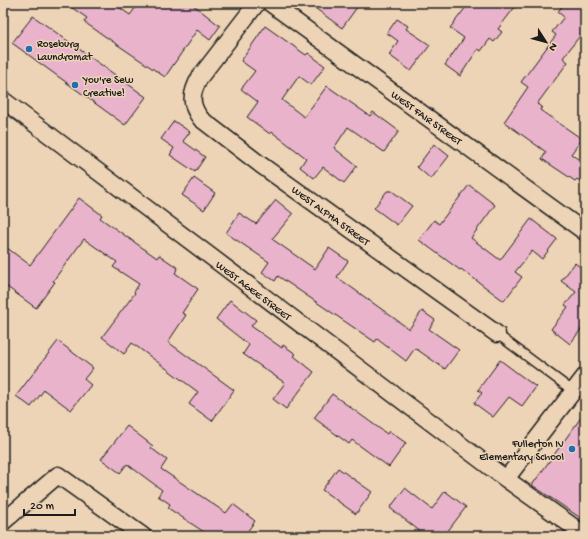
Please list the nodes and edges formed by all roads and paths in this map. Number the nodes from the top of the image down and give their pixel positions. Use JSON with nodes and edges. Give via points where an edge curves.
{"nodes":[{"id":1,"x":257,"y":3,"type":"edge"},
{"id":2,"x":270,"y":3,"type":"edge"},
{"id":3,"x":3,"y":100,"type":"edge"},
{"id":4,"x":585,"y":232,"type":"edge"},
{"id":5,"x":497,"y":334,"type":"joint"},
{"id":6,"x":585,"y":376,"type":"edge"},
{"id":7,"x":573,"y":391,"type":"junction"},
{"id":8,"x":506,"y":479,"type":"junction"},
{"id":9,"x":3,"y":522,"type":"edge"},
{"id":10,"x":585,"y":535,"type":"edge"},
{"id":11,"x":143,"y":536,"type":"edge"}],
"edges":[{"from":1,"to":5,"type":"street","name":"WEST ALPHA STREET","via":[[200,78],[192,99],[195,112],[261,165]]},
{"from":2,"to":4,"type":"street","name":"WEST FAIR STREET"},
{"from":3,"to":8,"type":"street","name":"WEST AGEE STREET"},
{"from":5,"to":7,"type":"lane","name":"WEST ALPHA STREET"},
{"from":6,"to":7,"type":"street"},
{"from":7,"to":8,"type":"street"},
{"from":8,"to":10,"type":"street","name":"WEST AGEE STREET"},
{"from":9,"to":11,"type":"street","via":[[58,475]]}]}
